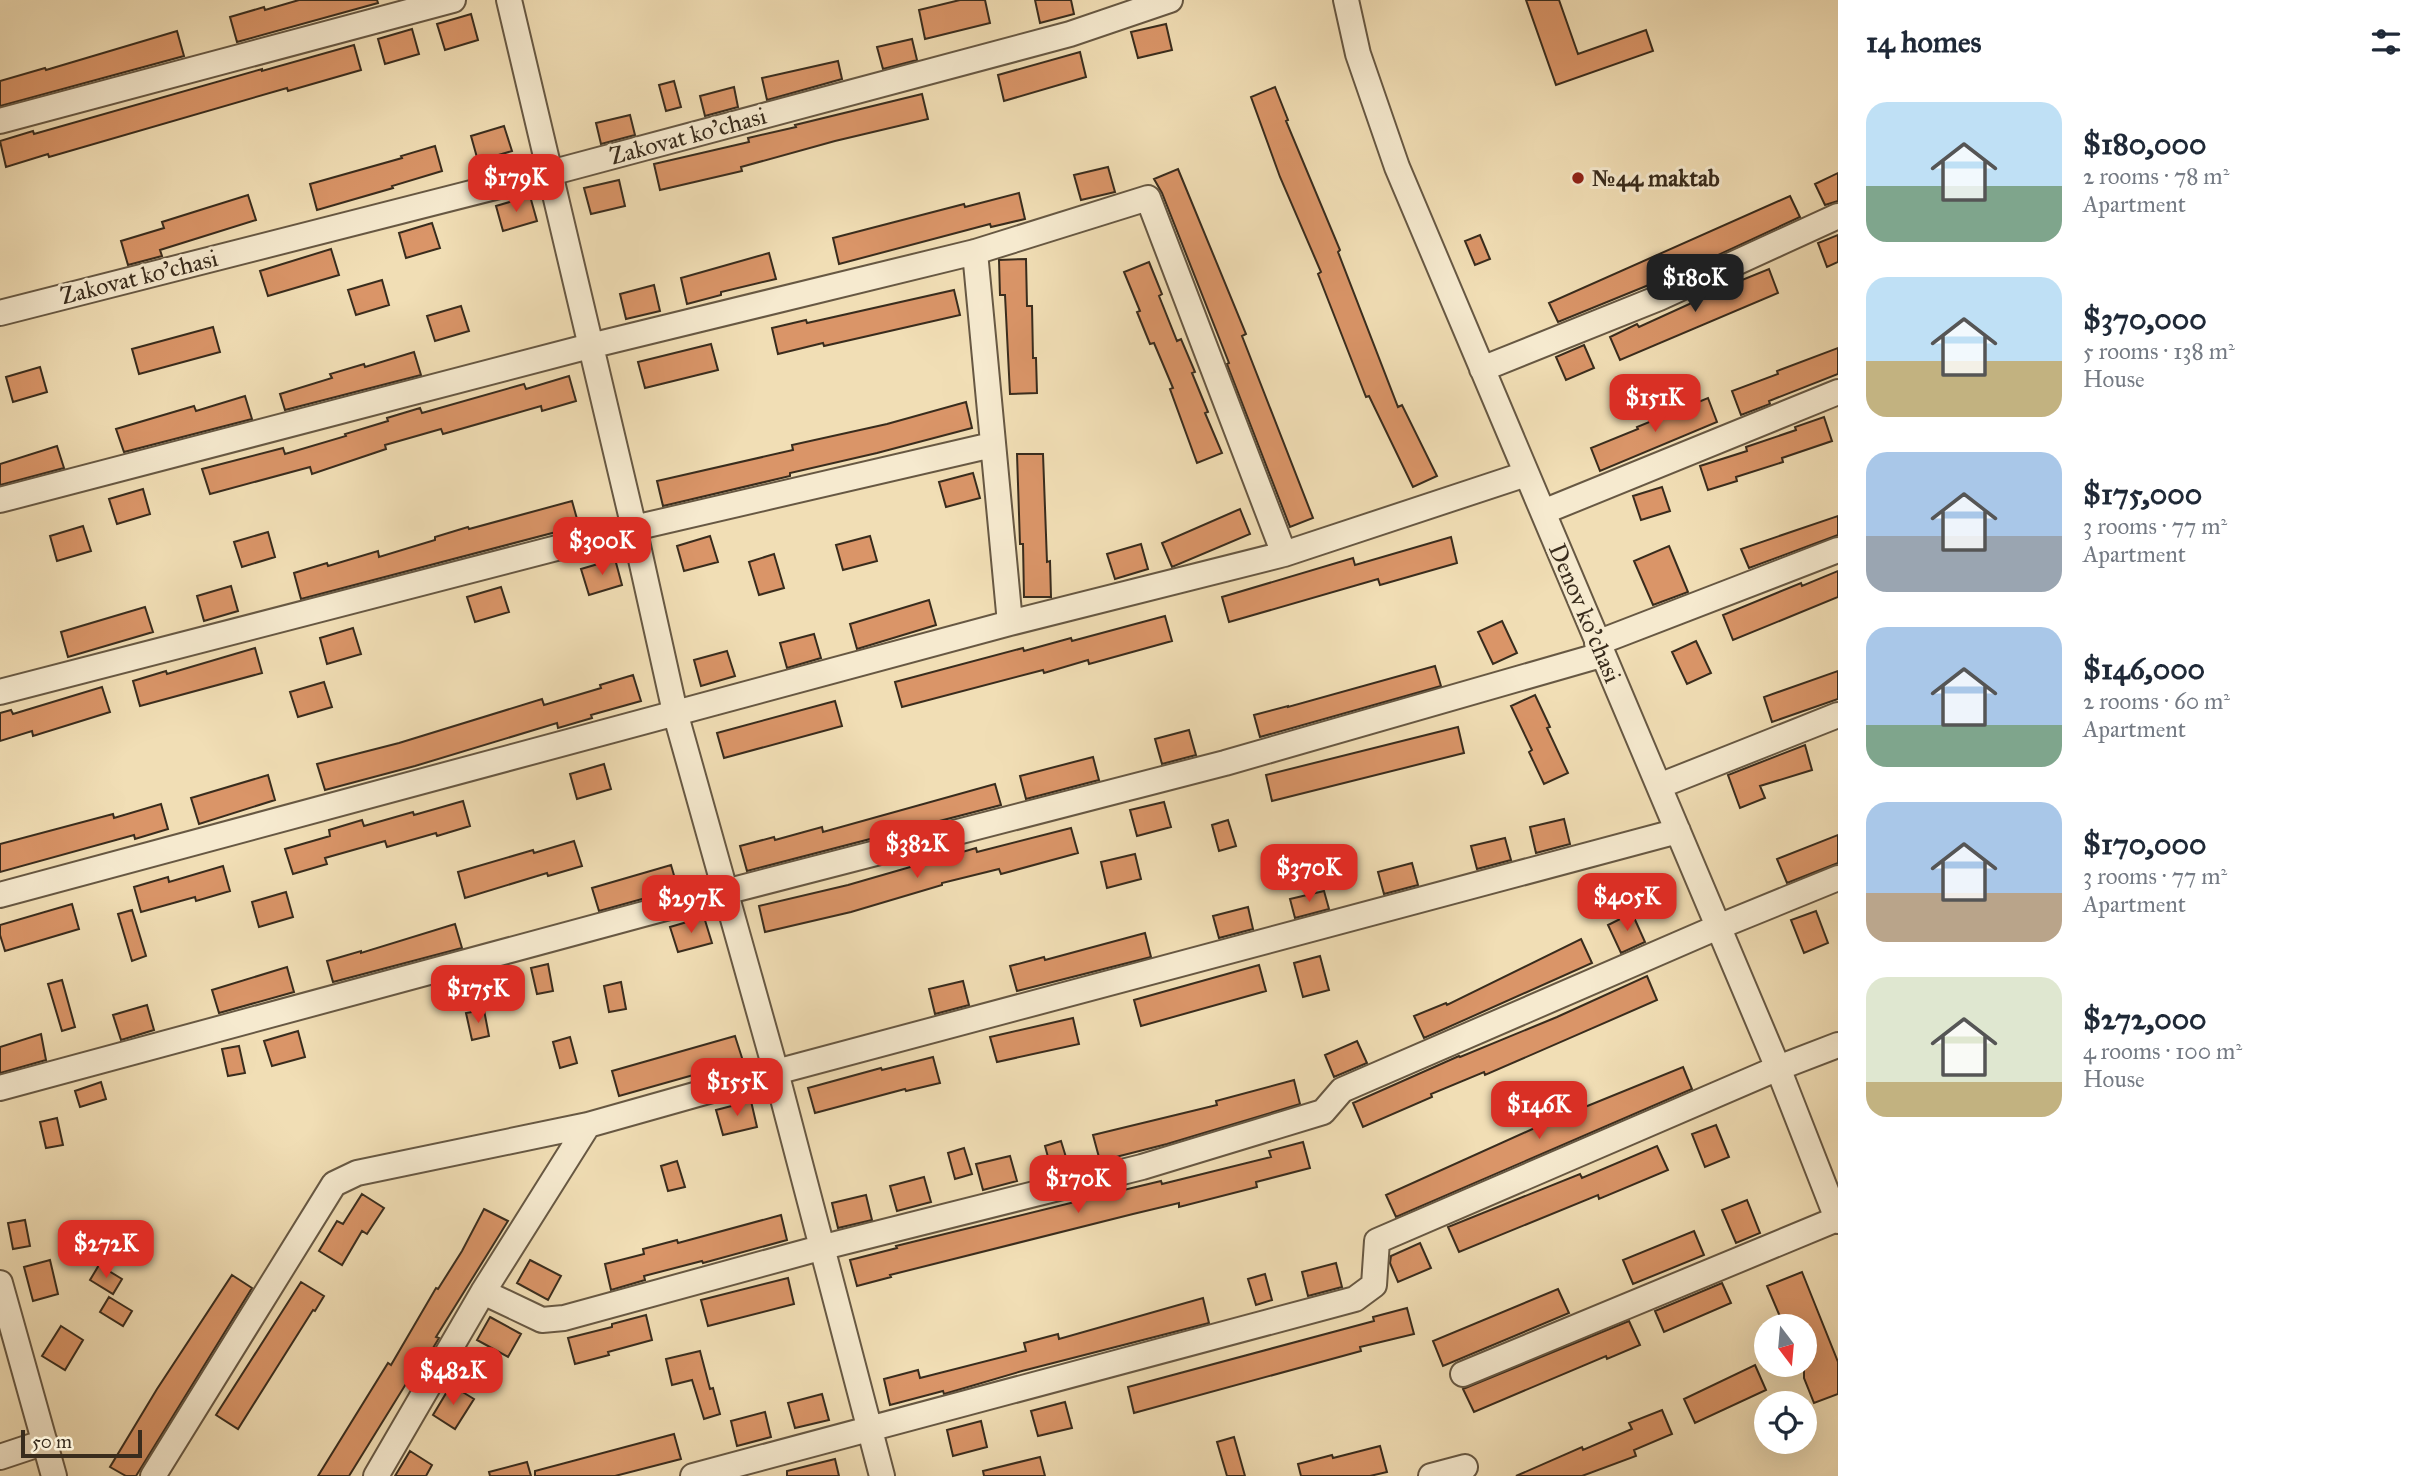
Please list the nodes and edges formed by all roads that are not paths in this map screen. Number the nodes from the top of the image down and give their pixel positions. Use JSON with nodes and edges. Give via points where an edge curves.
{"nodes":[{"id":1,"x":453,"y":0,"type":"edge"},
{"id":2,"x":511,"y":0,"type":"edge"},
{"id":3,"x":1170,"y":0,"type":"edge"},
{"id":4,"x":1346,"y":0,"type":"edge"},
{"id":5,"x":0,"y":121,"type":"edge"},
{"id":6,"x":550,"y":173,"type":"junction"},
{"id":7,"x":1838,"y":216,"type":"edge"},
{"id":8,"x":975,"y":252,"type":"junction"},
{"id":9,"x":0,"y":313,"type":"edge"},
{"id":10,"x":590,"y":346,"type":"junction"},
{"id":11,"x":1482,"y":369,"type":"junction"},
{"id":12,"x":1838,"y":392,"type":"edge"},
{"id":13,"x":992,"y":445,"type":"junction"},
{"id":14,"x":1526,"y":474,"type":"junction"},
{"id":15,"x":0,"y":500,"type":"edge"},
{"id":16,"x":1543,"y":512,"type":"junction"},
{"id":17,"x":634,"y":528,"type":"junction"},
{"id":18,"x":1838,"y":550,"type":"edge"},
{"id":19,"x":1284,"y":554,"type":"junction"},
{"id":20,"x":1010,"y":623,"type":"junction"},
{"id":21,"x":1599,"y":649,"type":"junction"},
{"id":22,"x":0,"y":692,"type":"edge"},
{"id":23,"x":675,"y":712,"type":"junction"},
{"id":24,"x":1838,"y":715,"type":"edge"},
{"id":25,"x":1659,"y":786,"type":"junction"},
{"id":26,"x":1678,"y":831,"type":"junction"},
{"id":27,"x":1838,"y":878,"type":"edge"},
{"id":28,"x":725,"y":892,"type":"junction"},
{"id":29,"x":0,"y":895,"type":"edge"},
{"id":30,"x":1718,"y":927,"type":"junction"},
{"id":31,"x":1838,"y":1045,"type":"edge"},
{"id":32,"x":1778,"y":1068,"type":"junction"},
{"id":33,"x":776,"y":1072,"type":"junction"},
{"id":34,"x":0,"y":1088,"type":"edge"},
{"id":35,"x":588,"y":1125,"type":"junction"},
{"id":36,"x":1838,"y":1220,"type":"edge"},
{"id":37,"x":821,"y":1248,"type":"junction"},
{"id":38,"x":0,"y":1283,"type":"edge"},
{"id":39,"x":482,"y":1292,"type":"junction"},
{"id":40,"x":1464,"y":1374,"type":"dead end"},
{"id":41,"x":869,"y":1429,"type":"junction"},
{"id":42,"x":45,"y":1442,"type":"junction"},
{"id":43,"x":0,"y":1457,"type":"edge"},
{"id":44,"x":1465,"y":1467,"type":"dead end"},
{"id":45,"x":54,"y":1476,"type":"edge"},
{"id":46,"x":153,"y":1476,"type":"edge"},
{"id":47,"x":376,"y":1476,"type":"edge"},
{"id":48,"x":692,"y":1476,"type":"edge"},
{"id":49,"x":881,"y":1476,"type":"edge"},
{"id":50,"x":1431,"y":1476,"type":"edge"}],
"edges":[{"from":1,"to":5,"type":"street"},
{"from":2,"to":6,"type":"street"},
{"from":3,"to":6,"type":"street","name":"Zakovat ko'chasi","via":[[1070,34]]},
{"from":4,"to":11,"type":"street","name":"Denov ko'chasi","via":[[1358,54],[1397,167]]},
{"from":6,"to":9,"type":"street","name":"Zakovat ko'chasi"},
{"from":6,"to":10,"type":"street"},
{"from":7,"to":11,"type":"street","via":[[1659,298]]},
{"from":8,"to":10,"type":"street"},
{"from":8,"to":13,"type":"street"},
{"from":8,"to":19,"type":"street","via":[[1148,198]]},
{"from":10,"to":15,"type":"street"},
{"from":10,"to":17,"type":"street"},
{"from":11,"to":14,"type":"street","name":"Denov ko'chasi"},
{"from":12,"to":16,"type":"street"},
{"from":13,"to":17,"type":"street"},
{"from":13,"to":20,"type":"street"},
{"from":14,"to":16,"type":"street","name":"Denov ko'chasi"},
{"from":14,"to":19,"type":"street"},
{"from":16,"to":21,"type":"street","name":"Denov ko'chasi"},
{"from":17,"to":22,"type":"street"},
{"from":17,"to":23,"type":"street"},
{"from":18,"to":21,"type":"street"},
{"from":19,"to":20,"type":"street"},
{"from":20,"to":23,"type":"street"},
{"from":21,"to":25,"type":"street","name":"Denov ko'chasi"},
{"from":21,"to":28,"type":"street","via":[[1225,763]]},
{"from":23,"to":28,"type":"street"},
{"from":23,"to":29,"type":"street"},
{"from":24,"to":25,"type":"street"},
{"from":25,"to":26,"type":"street","name":"Denov ko'chasi"},
{"from":26,"to":30,"type":"street","name":"Denov ko'chasi"},
{"from":26,"to":33,"type":"street"},
{"from":27,"to":30,"type":"street"},
{"from":28,"to":33,"type":"street"},
{"from":28,"to":34,"type":"street"},
{"from":30,"to":32,"type":"street","name":"Denov ko'chasi"},
{"from":30,"to":37,"type":"street","via":[[1342,1090],[1323,1112],[1142,1167]]},
{"from":31,"to":32,"type":"street"},
{"from":32,"to":36,"type":"street","name":"Denov ko'chasi"},
{"from":32,"to":41,"type":"street","via":[[1377,1241],[1374,1285],[1355,1298]]},
{"from":33,"to":35,"type":"street"},
{"from":33,"to":37,"type":"street"},
{"from":35,"to":39,"type":"street"},
{"from":35,"to":46,"type":"street","via":[[357,1173],[334,1184]]},
{"from":36,"to":40,"type":"street"},
{"from":37,"to":39,"type":"street","via":[[564,1318],[542,1320]]},
{"from":37,"to":41,"type":"street"},
{"from":38,"to":42,"type":"street"},
{"from":39,"to":47,"type":"street"},
{"from":41,"to":48,"type":"street"},
{"from":41,"to":49,"type":"street"},
{"from":42,"to":43,"type":"street"},
{"from":42,"to":45,"type":"street"},
{"from":44,"to":50,"type":"street"}]}
